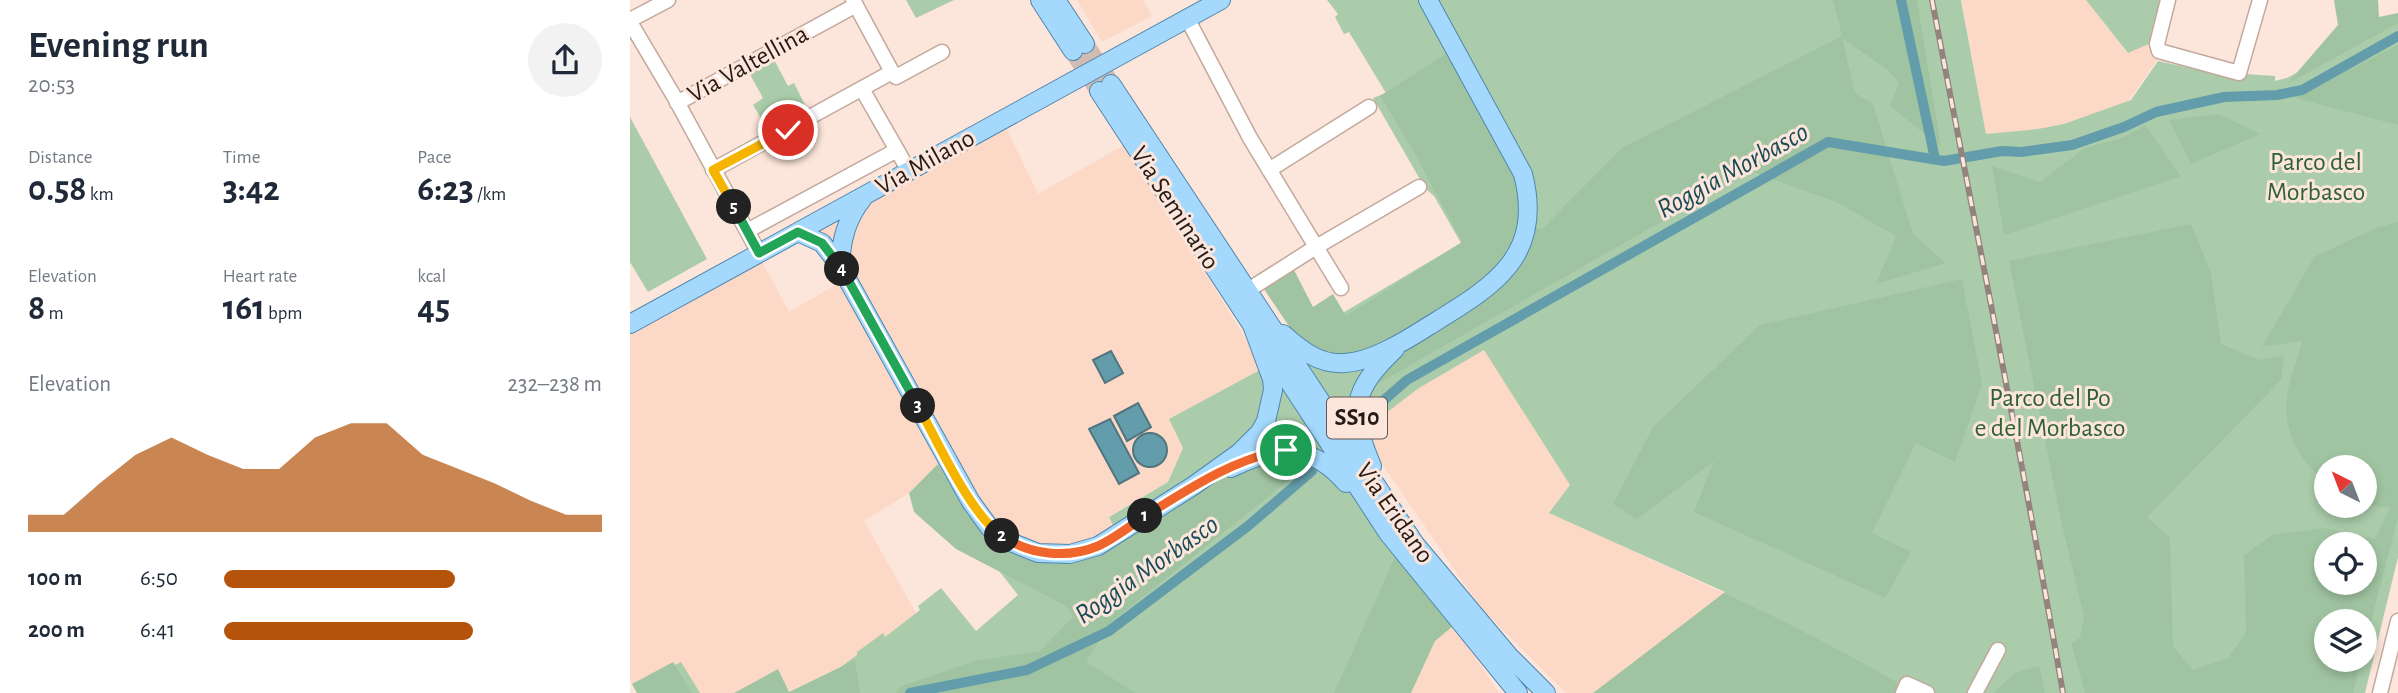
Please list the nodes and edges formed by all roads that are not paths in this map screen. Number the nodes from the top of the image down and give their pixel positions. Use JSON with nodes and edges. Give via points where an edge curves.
{"nodes":[{"id":1,"x":667,"y":0,"type":"edge"},
{"id":2,"x":1040,"y":0,"type":"edge"},
{"id":3,"x":1056,"y":0,"type":"edge"},
{"id":4,"x":1221,"y":0,"type":"edge"},
{"id":5,"x":1428,"y":0,"type":"edge"},
{"id":6,"x":2168,"y":0,"type":"edge"},
{"id":7,"x":2260,"y":0,"type":"edge"},
{"id":8,"x":854,"y":2,"type":"edge"},
{"id":9,"x":1187,"y":18,"type":"junction"},
{"id":10,"x":630,"y":21,"type":"edge"},
{"id":11,"x":942,"y":52,"type":"dead end"},
{"id":12,"x":892,"y":72,"type":"junction"},
{"id":13,"x":1105,"y":88,"type":"tunnel mouth"},
{"id":14,"x":862,"y":89,"type":"junction"},
{"id":15,"x":677,"y":103,"type":"junction"},
{"id":16,"x":1369,"y":107,"type":"dead end"},
{"id":17,"x":897,"y":150,"type":"junction"},
{"id":18,"x":713,"y":170,"type":"junction"},
{"id":19,"x":1269,"y":170,"type":"junction"},
{"id":20,"x":909,"y":171,"type":"junction"},
{"id":21,"x":1419,"y":187,"type":"dead end"},
{"id":22,"x":865,"y":195,"type":"junction"},
{"id":23,"x":820,"y":220,"type":"junction"},
{"id":24,"x":747,"y":231,"type":"junction"},
{"id":25,"x":798,"y":232,"type":"junction"},
{"id":26,"x":841,"y":242,"type":"junction"},
{"id":27,"x":822,"y":243,"type":"junction"},
{"id":28,"x":1316,"y":247,"type":"junction"},
{"id":29,"x":759,"y":253,"type":"junction"},
{"id":30,"x":840,"y":266,"type":"junction"},
{"id":31,"x":1254,"y":287,"type":"dead end"},
{"id":32,"x":1341,"y":288,"type":"dead end"},
{"id":33,"x":1258,"y":321,"type":"junction"},
{"id":34,"x":630,"y":324,"type":"edge"},
{"id":35,"x":1403,"y":342,"type":"junction"},
{"id":36,"x":1193,"y":486,"type":"junction"},
{"id":37,"x":1387,"y":504,"type":"junction"},
{"id":38,"x":1388,"y":533,"type":"junction"},
{"id":39,"x":2398,"y":621,"type":"edge"},
{"id":40,"x":1998,"y":650,"type":"dead end"},
{"id":41,"x":1518,"y":693,"type":"edge"},
{"id":42,"x":1546,"y":693,"type":"edge"},
{"id":43,"x":1903,"y":693,"type":"edge"},
{"id":44,"x":1927,"y":693,"type":"edge"},
{"id":45,"x":1975,"y":693,"type":"edge"},
{"id":46,"x":2380,"y":693,"type":"edge"}],
"edges":[{"from":1,"to":10,"type":"street"},
{"from":2,"to":3,"type":"main road","via":[[1079,47]]},
{"from":4,"to":9,"type":"main road","name":"Via Milano"},
{"from":5,"to":35,"type":"main road","via":[[1523,174],[1528,213],[1521,245],[1501,275],[1486,290]]},
{"from":6,"to":7,"type":"street","via":[[2159,51],[2239,73]]},
{"from":8,"to":12,"type":"street"},
{"from":8,"to":15,"type":"street","name":"Via Valtellina"},
{"from":9,"to":19,"type":"street"},
{"from":9,"to":20,"type":"main road","name":"Via Milano"},
{"from":10,"to":15,"type":"street"},
{"from":11,"to":12,"type":"street","via":[[895,77]]},
{"from":12,"to":14,"type":"street"},
{"from":13,"to":33,"type":"main road","name":"Via Seminario"},
{"from":14,"to":17,"type":"street"},
{"from":14,"to":18,"type":"street"},
{"from":15,"to":18,"type":"street"},
{"from":16,"to":19,"type":"street"},
{"from":17,"to":20,"type":"street"},
{"from":17,"to":24,"type":"street"},
{"from":18,"to":24,"type":"street"},
{"from":19,"to":28,"type":"street"},
{"from":20,"to":22,"type":"main road","name":"Via Milano"},
{"from":21,"to":28,"type":"street"},
{"from":22,"to":23,"type":"main road","name":"Via Milano"},
{"from":22,"to":26,"type":"main road"},
{"from":23,"to":25,"type":"main road","name":"Via Milano"},
{"from":23,"to":26,"type":"main road","via":[[835,229]]},
{"from":23,"to":27,"type":"main road"},
{"from":24,"to":29,"type":"street"},
{"from":25,"to":27,"type":"main road"},
{"from":25,"to":29,"type":"main road","name":"Via Milano"},
{"from":26,"to":30,"type":"main road"},
{"from":27,"to":30,"type":"main road"},
{"from":28,"to":31,"type":"street"},
{"from":28,"to":32,"type":"street"},
{"from":29,"to":34,"type":"main road","name":"Via Milano"},
{"from":30,"to":36,"type":"main road","via":[[971,502],[990,528],[1013,543],[1038,552],[1070,554],[1098,546]]},
{"from":33,"to":35,"type":"main road","via":[[1301,350],[1329,362],[1363,359]]},
{"from":33,"to":36,"type":"main road","via":[[1273,390],[1266,421],[1245,448]]},
{"from":33,"to":37,"type":"main road","name":"Via Eridano"},
{"from":33,"to":38,"type":"main road","name":"Via Eridano"},
{"from":35,"to":37,"type":"main road","number":"SS10","via":[[1370,375],[1357,417],[1358,434]]},
{"from":36,"to":38,"type":"main road","via":[[1266,453],[1303,452],[1335,471]]},
{"from":37,"to":42,"type":"main road","name":"Via Eridano","via":[[1432,567]]},
{"from":38,"to":41,"type":"main road","name":"Via Eridano"},
{"from":39,"to":46,"type":"street"},
{"from":40,"to":45,"type":"street"},
{"from":43,"to":44,"type":"street","via":[[1907,684]]}]}
